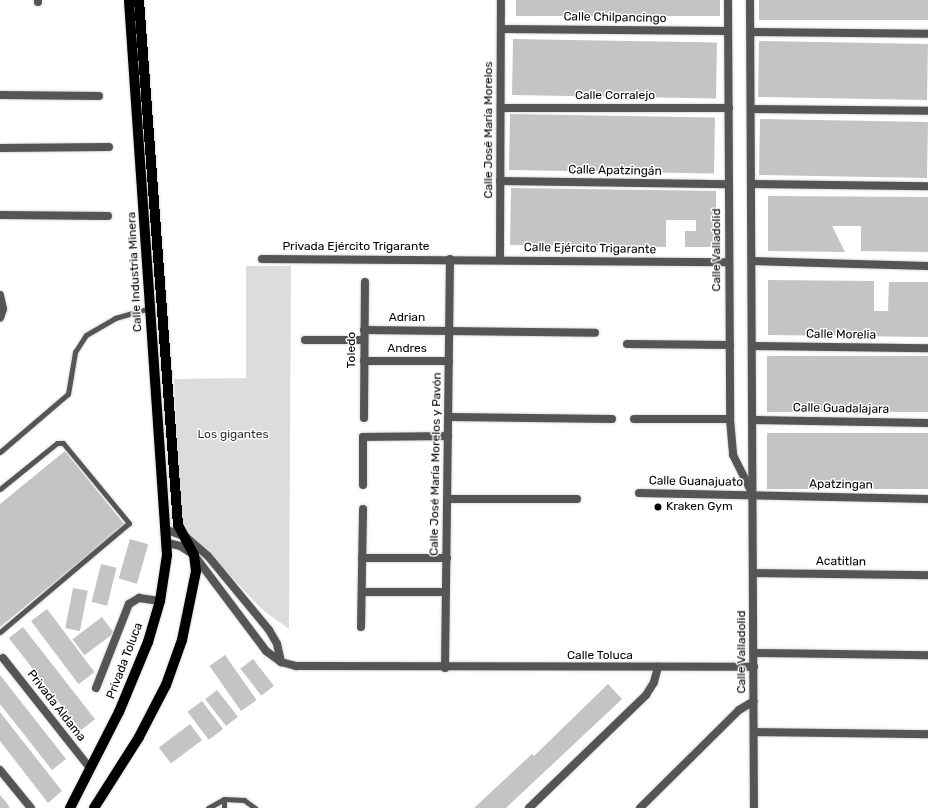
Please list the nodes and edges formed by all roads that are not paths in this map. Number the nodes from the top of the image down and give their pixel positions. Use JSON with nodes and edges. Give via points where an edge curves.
{"nodes":[{"id":1,"x":129,"y":0,"type":"edge"},
{"id":2,"x":139,"y":0,"type":"edge"},
{"id":3,"x":501,"y":0,"type":"edge"},
{"id":4,"x":728,"y":0,"type":"edge"},
{"id":5,"x":750,"y":0,"type":"edge"},
{"id":6,"x":501,"y":29,"type":"junction"},
{"id":7,"x":728,"y":31,"type":"junction"},
{"id":8,"x":750,"y":32,"type":"junction"},
{"id":9,"x":928,"y":34,"type":"edge"},
{"id":10,"x":0,"y":95,"type":"edge"},
{"id":11,"x":99,"y":96,"type":"dead end"},
{"id":12,"x":501,"y":108,"type":"junction"},
{"id":13,"x":729,"y":108,"type":"junction"},
{"id":14,"x":751,"y":109,"type":"junction"},
{"id":15,"x":928,"y":111,"type":"edge"},
{"id":16,"x":109,"y":147,"type":"dead end"},
{"id":17,"x":0,"y":148,"type":"edge"},
{"id":18,"x":500,"y":182,"type":"junction"},
{"id":19,"x":729,"y":184,"type":"junction"},
{"id":20,"x":752,"y":184,"type":"junction"},
{"id":21,"x":928,"y":186,"type":"edge"},
{"id":22,"x":0,"y":215,"type":"edge"},
{"id":23,"x":108,"y":216,"type":"dead end"},
{"id":24,"x":450,"y":259,"type":"junction"},
{"id":25,"x":262,"y":260,"type":"dead end"},
{"id":26,"x":500,"y":260,"type":"junction"},
{"id":27,"x":730,"y":262,"type":"junction"},
{"id":28,"x":752,"y":262,"type":"junction"},
{"id":29,"x":928,"y":266,"type":"edge"},
{"id":30,"x":365,"y":282,"type":"dead end"},
{"id":31,"x":0,"y":295,"type":"edge"},
{"id":32,"x":150,"y":308,"type":"junction"},
{"id":33,"x":0,"y":318,"type":"edge"},
{"id":34,"x":364,"y":330,"type":"junction"},
{"id":35,"x":450,"y":330,"type":"junction"},
{"id":36,"x":595,"y":333,"type":"dead end"},
{"id":37,"x":305,"y":340,"type":"dead end"},
{"id":38,"x":364,"y":340,"type":"junction"},
{"id":39,"x":627,"y":344,"type":"dead end"},
{"id":40,"x":730,"y":345,"type":"junction"},
{"id":41,"x":753,"y":346,"type":"junction"},
{"id":42,"x":928,"y":348,"type":"edge"},
{"id":43,"x":449,"y":361,"type":"junction"},
{"id":44,"x":364,"y":362,"type":"junction"},
{"id":45,"x":449,"y":417,"type":"junction"},
{"id":46,"x":364,"y":418,"type":"dead end"},
{"id":47,"x":612,"y":419,"type":"dead end"},
{"id":48,"x":634,"y":419,"type":"dead end"},
{"id":49,"x":730,"y":419,"type":"junction"},
{"id":50,"x":753,"y":420,"type":"junction"},
{"id":51,"x":928,"y":422,"type":"edge"},
{"id":52,"x":448,"y":436,"type":"junction"},
{"id":53,"x":0,"y":452,"type":"edge"},
{"id":54,"x":363,"y":486,"type":"dead end"},
{"id":55,"x":0,"y":489,"type":"edge"},
{"id":56,"x":639,"y":493,"type":"dead end"},
{"id":57,"x":754,"y":495,"type":"junction"},
{"id":58,"x":447,"y":499,"type":"junction"},
{"id":59,"x":577,"y":499,"type":"dead end"},
{"id":60,"x":928,"y":499,"type":"edge"},
{"id":61,"x":363,"y":509,"type":"dead end"},
{"id":62,"x":167,"y":530,"type":"junction"},
{"id":63,"x":186,"y":537,"type":"junction"},
{"id":64,"x":168,"y":543,"type":"junction"},
{"id":65,"x":194,"y":555,"type":"junction"},
{"id":66,"x":362,"y":558,"type":"junction"},
{"id":67,"x":447,"y":558,"type":"junction"},
{"id":68,"x":754,"y":574,"type":"junction"},
{"id":69,"x":928,"y":575,"type":"edge"},
{"id":70,"x":362,"y":592,"type":"junction"},
{"id":71,"x":446,"y":592,"type":"junction"},
{"id":72,"x":160,"y":601,"type":"junction"},
{"id":73,"x":361,"y":627,"type":"dead end"},
{"id":74,"x":0,"y":632,"type":"edge"},
{"id":75,"x":754,"y":653,"type":"junction"},
{"id":76,"x":928,"y":655,"type":"edge"},
{"id":77,"x":3,"y":658,"type":"dead end"},
{"id":78,"x":281,"y":662,"type":"junction"},
{"id":79,"x":658,"y":667,"type":"junction"},
{"id":80,"x":754,"y":667,"type":"junction"},
{"id":81,"x":445,"y":668,"type":"junction"},
{"id":82,"x":96,"y":688,"type":"dead end"},
{"id":83,"x":754,"y":701,"type":"junction"},
{"id":84,"x":754,"y":732,"type":"junction"},
{"id":85,"x":928,"y":734,"type":"edge"},
{"id":86,"x":90,"y":768,"type":"junction"},
{"id":87,"x":0,"y":770,"type":"edge"},
{"id":88,"x":224,"y":799,"type":"junction"},
{"id":89,"x":31,"y":808,"type":"edge"},
{"id":90,"x":70,"y":808,"type":"edge"},
{"id":91,"x":94,"y":808,"type":"edge"},
{"id":92,"x":208,"y":808,"type":"edge"},
{"id":93,"x":224,"y":808,"type":"edge"},
{"id":94,"x":255,"y":808,"type":"edge"},
{"id":95,"x":529,"y":808,"type":"edge"},
{"id":96,"x":640,"y":808,"type":"edge"},
{"id":97,"x":754,"y":808,"type":"edge"}],
"edges":[{"from":1,"to":32,"type":"main road","name":"Calle Industria Minera"},
{"from":2,"to":63,"type":"main road","name":"Calle Industria Minera","via":[[178,525]]},
{"from":3,"to":6,"type":"street","name":"Calle José María Morelos"},
{"from":4,"to":7,"type":"street","name":"Calle Valladolid"},
{"from":5,"to":8,"type":"street","name":"Calle Valladolid"},
{"from":6,"to":7,"type":"street","name":"Calle Chilpancingo"},
{"from":6,"to":12,"type":"street","name":"Calle José María Morelos"},
{"from":7,"to":13,"type":"street","name":"Calle Valladolid"},
{"from":8,"to":9,"type":"street"},
{"from":8,"to":14,"type":"street","name":"Calle Valladolid"},
{"from":10,"to":11,"type":"street"},
{"from":12,"to":13,"type":"street","name":"Calle Corralejo"},
{"from":12,"to":18,"type":"street","name":"Calle José María Morelos"},
{"from":13,"to":19,"type":"street","name":"Calle Valladolid"},
{"from":14,"to":15,"type":"street"},
{"from":14,"to":20,"type":"street","name":"Calle Valladolid"},
{"from":16,"to":17,"type":"street"},
{"from":18,"to":19,"type":"street","name":"Calle Apatzingán"},
{"from":18,"to":26,"type":"street","name":"Calle José María Morelos"},
{"from":19,"to":27,"type":"street","name":"Calle Valladolid"},
{"from":20,"to":21,"type":"street"},
{"from":20,"to":28,"type":"street","name":"Calle Valladolid"},
{"from":22,"to":23,"type":"street"},
{"from":24,"to":25,"type":"street","name":"Privada Ejército Trigarante"},
{"from":24,"to":26,"type":"street","name":"Calle Ejército Trigarante"},
{"from":24,"to":35,"type":"street","name":"Calle José María Morelos y Pavón"},
{"from":26,"to":27,"type":"street","name":"Calle Ejército Trigarante"},
{"from":27,"to":40,"type":"street","name":"Calle Valladolid"},
{"from":28,"to":29,"type":"street"},
{"from":28,"to":41,"type":"street","name":"Calle Valladolid"},
{"from":30,"to":34,"type":"street","name":"Toledo"},
{"from":31,"to":33,"type":"street","via":[[3,309]]},
{"from":32,"to":53,"type":"lane","via":[[115,318],[86,335],[75,352],[68,394]]},
{"from":32,"to":62,"type":"main road","name":"Calle Industria Minera"},
{"from":34,"to":35,"type":"street","name":"Adrian"},
{"from":34,"to":38,"type":"street","name":"Toledo"},
{"from":35,"to":36,"type":"street","name":"Adrian"},
{"from":35,"to":43,"type":"street","name":"Calle José María Morelos y Pavón"},
{"from":37,"to":38,"type":"street"},
{"from":38,"to":44,"type":"street","name":"Toledo"},
{"from":39,"to":40,"type":"street"},
{"from":40,"to":49,"type":"street","name":"Calle Valladolid"},
{"from":41,"to":42,"type":"street","name":"Calle Morelia"},
{"from":41,"to":50,"type":"street","name":"Calle Valladolid"},
{"from":43,"to":44,"type":"street","name":"Andres"},
{"from":43,"to":45,"type":"street","name":"Calle José María Morelos y Pavón"},
{"from":44,"to":46,"type":"street","name":"Toledo"},
{"from":45,"to":47,"type":"street"},
{"from":45,"to":52,"type":"street","name":"Calle José María Morelos y Pavón"},
{"from":48,"to":49,"type":"street"},
{"from":49,"to":57,"type":"street","name":"Calle Valladolid","via":[[733,455]]},
{"from":50,"to":51,"type":"street","name":"Calle Guadalajara"},
{"from":50,"to":57,"type":"street","name":"Calle Valladolid"},
{"from":52,"to":54,"type":"street","via":[[363,437]]},
{"from":52,"to":58,"type":"street","name":"Calle José María Morelos y Pavón"},
{"from":55,"to":74,"type":"lane","via":[[57,443],[63,443],[129,523]]},
{"from":56,"to":57,"type":"street","name":"Calle Guanajuato"},
{"from":57,"to":60,"type":"street","name":"Apatzingan"},
{"from":57,"to":68,"type":"street","name":"Calle Valladolid"},
{"from":58,"to":59,"type":"street"},
{"from":58,"to":67,"type":"street","name":"Calle José María Morelos y Pavón"},
{"from":61,"to":66,"type":"street"},
{"from":62,"to":63,"type":"street"},
{"from":62,"to":64,"type":"main road","name":"Calle Industria Minera"},
{"from":63,"to":65,"type":"main road"},
{"from":63,"to":78,"type":"street","via":[[208,556],[269,630],[277,644]]},
{"from":64,"to":65,"type":"street","via":[[180,546]]},
{"from":64,"to":72,"type":"main road","name":"Privada Toluca"},
{"from":65,"to":78,"type":"street","via":[[258,641]]},
{"from":65,"to":91,"type":"main road","via":[[196,571],[193,594],[182,640],[166,685],[139,737]]},
{"from":66,"to":67,"type":"street"},
{"from":66,"to":70,"type":"street"},
{"from":67,"to":71,"type":"street","name":"Calle José María Morelos y Pavón"},
{"from":68,"to":69,"type":"street","name":"Acatitlan"},
{"from":68,"to":75,"type":"street","name":"Calle Valladolid"},
{"from":70,"to":71,"type":"street"},
{"from":70,"to":73,"type":"street"},
{"from":71,"to":81,"type":"street","name":"Calle José María Morelos y Pavón"},
{"from":72,"to":82,"type":"street","via":[[139,598],[129,604]]},
{"from":72,"to":86,"type":"main road","name":"Privada Toluca","via":[[148,642],[131,685]]},
{"from":75,"to":76,"type":"street"},
{"from":75,"to":80,"type":"street","name":"Calle Valladolid"},
{"from":77,"to":86,"type":"street","name":"Privada Aldama"},
{"from":78,"to":81,"type":"street","via":[[306,666]]},
{"from":79,"to":80,"type":"street","name":"Calle Toluca"},
{"from":79,"to":81,"type":"street","name":"Calle Toluca"},
{"from":79,"to":95,"type":"street","via":[[654,682],[646,695]]},
{"from":80,"to":83,"type":"street","name":"Calle Valladolid"},
{"from":83,"to":84,"type":"street","name":"Calle Valladolid"},
{"from":83,"to":96,"type":"street","via":[[739,710]]},
{"from":84,"to":85,"type":"street"},
{"from":84,"to":97,"type":"street","name":"Calle Valladolid"},
{"from":86,"to":90,"type":"main road","name":"Privada Toluca"},
{"from":87,"to":89,"type":"street"},
{"from":88,"to":92,"type":"lane"},
{"from":88,"to":93,"type":"lane"},
{"from":88,"to":94,"type":"lane","via":[[244,800]]}]}
